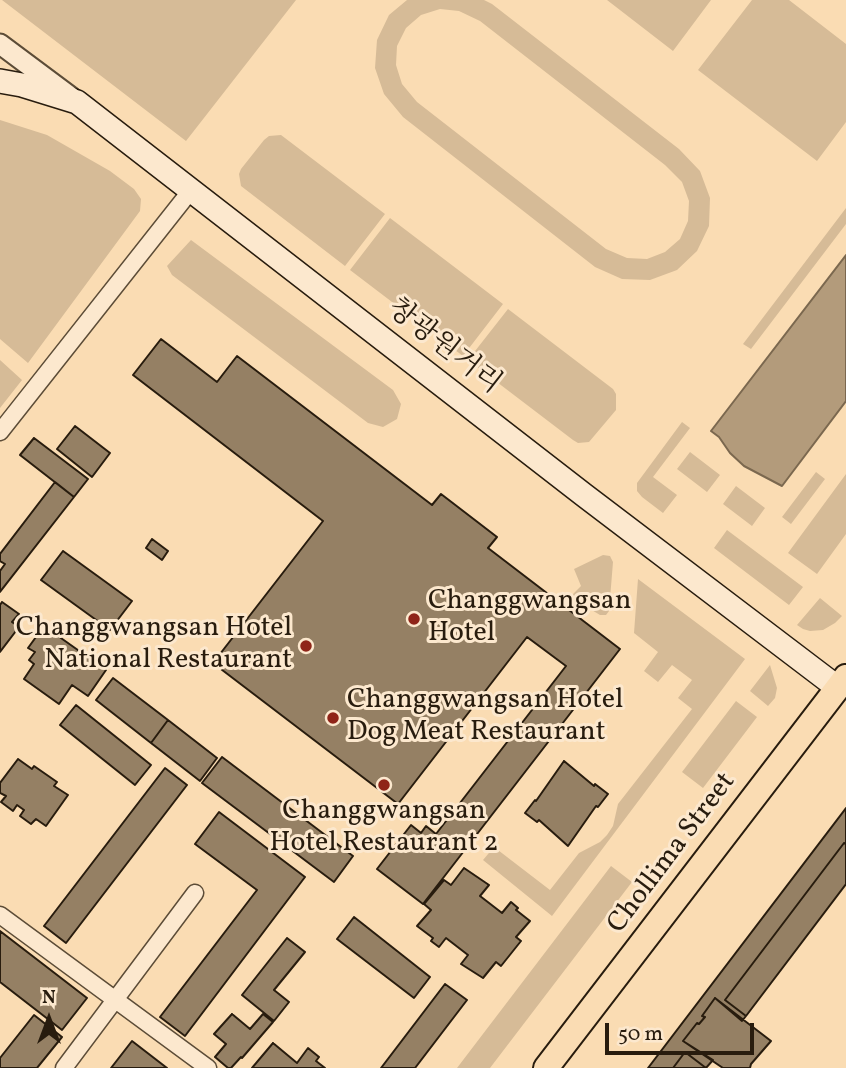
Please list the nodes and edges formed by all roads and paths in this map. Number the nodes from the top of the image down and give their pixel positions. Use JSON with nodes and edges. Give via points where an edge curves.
{"nodes":[{"id":1,"x":0,"y":44,"type":"edge"},
{"id":2,"x":0,"y":81,"type":"edge"},
{"id":3,"x":78,"y":102,"type":"junction"},
{"id":4,"x":192,"y":189,"type":"junction"},
{"id":5,"x":0,"y":432,"type":"edge"},
{"id":6,"x":843,"y":686,"type":"edge"},
{"id":7,"x":195,"y":893,"type":"dead end"},
{"id":8,"x":0,"y":915,"type":"edge"},
{"id":9,"x":116,"y":999,"type":"junction"},
{"id":10,"x":64,"y":1068,"type":"edge"},
{"id":11,"x":208,"y":1068,"type":"edge"},
{"id":12,"x":547,"y":1068,"type":"edge"}],
"edges":[{"from":1,"to":3,"type":"street"},
{"from":2,"to":3,"type":"main road","name":"창광원거리"},
{"from":3,"to":4,"type":"main road","name":"창광원거리"},
{"from":4,"to":5,"type":"street"},
{"from":4,"to":6,"type":"main road","name":"창광원거리","via":[[584,495]]},
{"from":6,"to":12,"type":"main road","name":"Chollima Street"},
{"from":7,"to":9,"type":"street"},
{"from":8,"to":9,"type":"street"},
{"from":9,"to":10,"type":"street"},
{"from":9,"to":11,"type":"street"}]}
